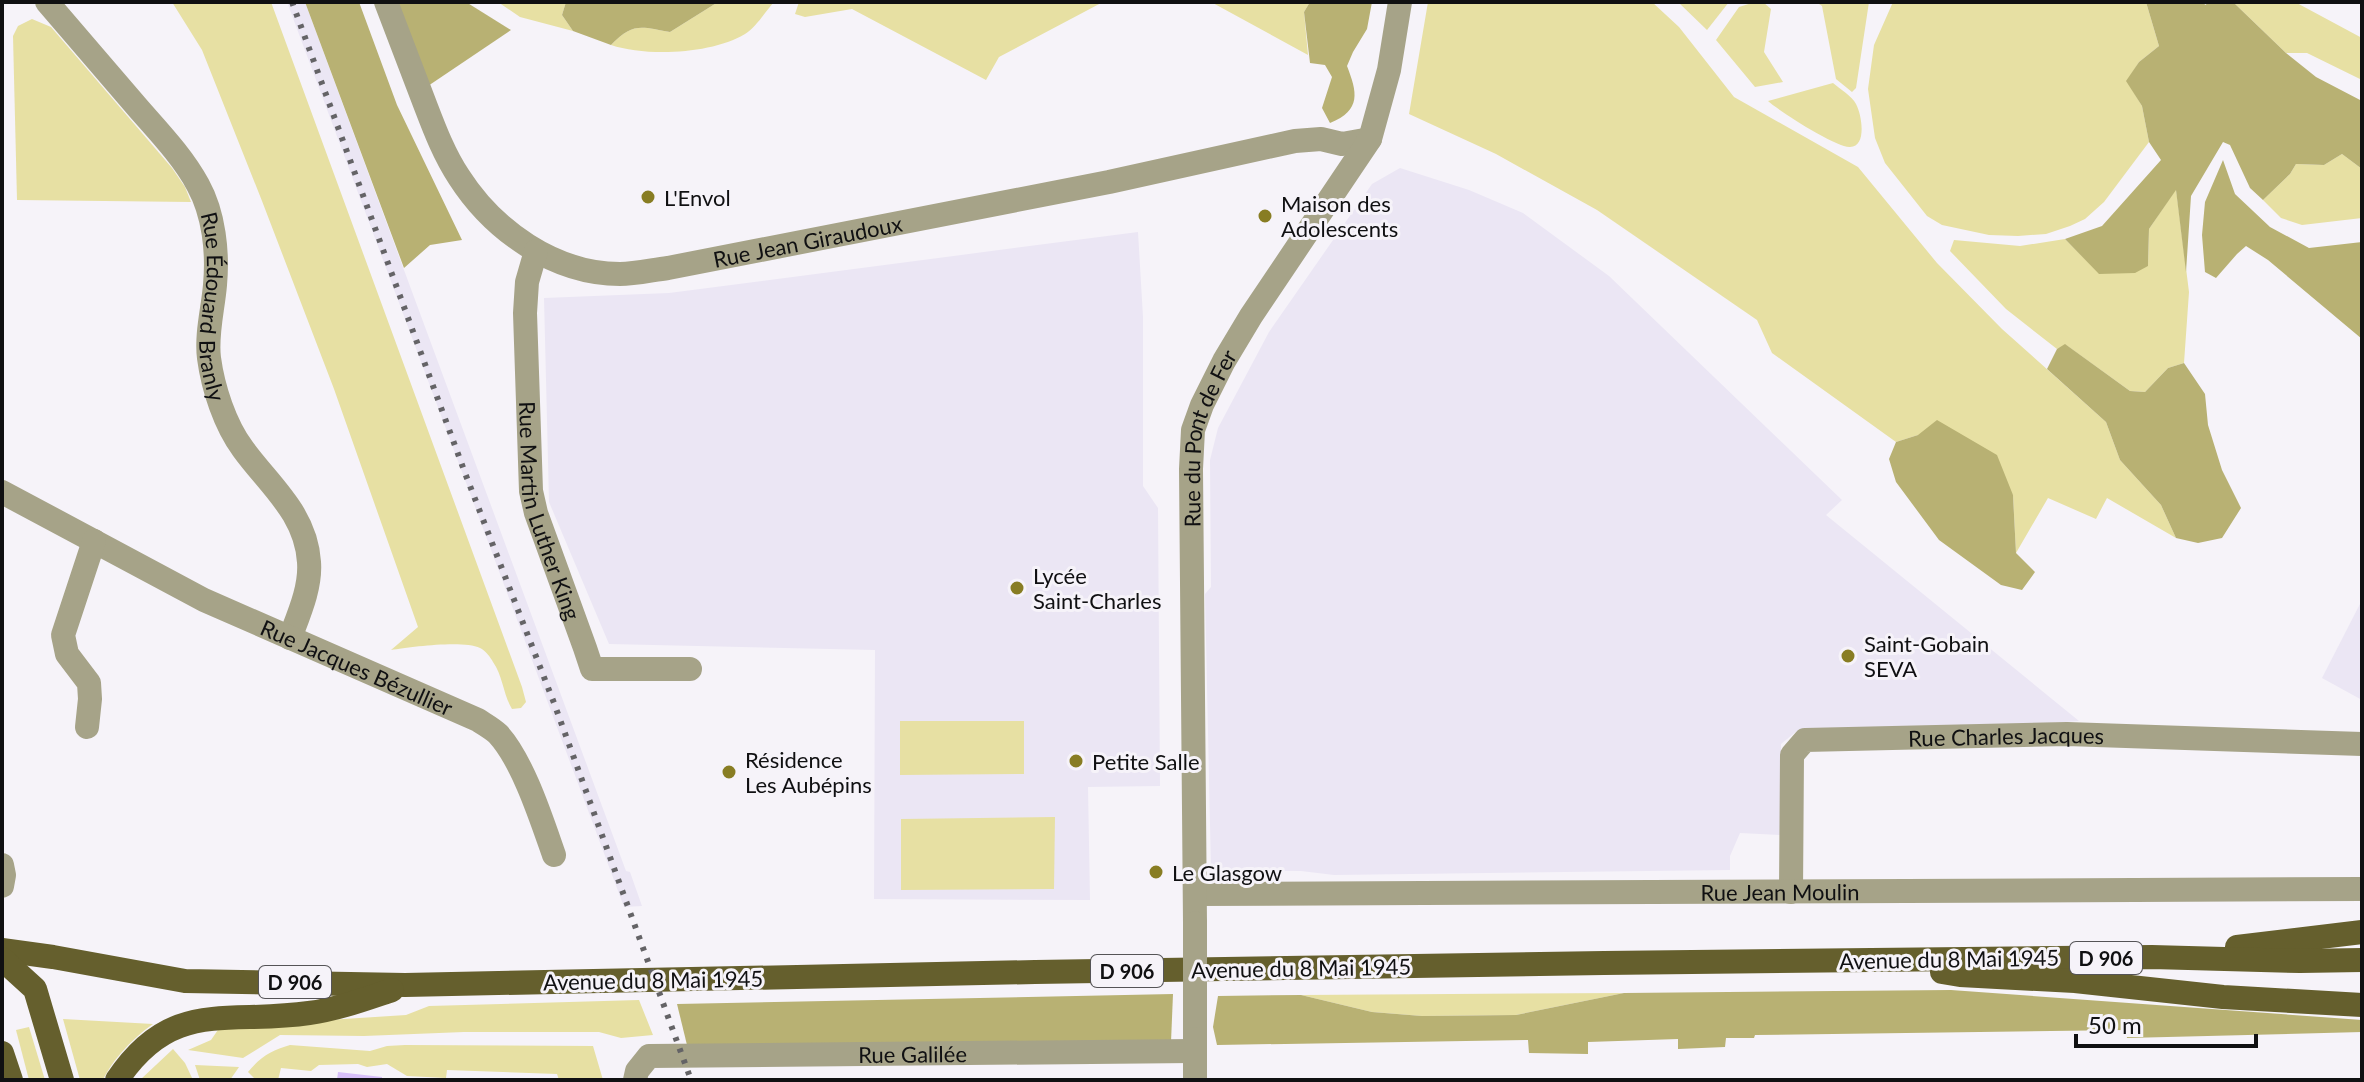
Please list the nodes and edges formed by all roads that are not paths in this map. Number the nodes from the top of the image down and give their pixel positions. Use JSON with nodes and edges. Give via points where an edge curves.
{"nodes":[{"id":1,"x":47,"y":2,"type":"edge"},
{"id":2,"x":386,"y":2,"type":"edge"},
{"id":3,"x":1400,"y":2,"type":"edge"},
{"id":4,"x":1370,"y":139,"type":"junction"},
{"id":5,"x":536,"y":251,"type":"junction"},
{"id":6,"x":2,"y":492,"type":"edge"},
{"id":7,"x":94,"y":541,"type":"junction"},
{"id":8,"x":290,"y":638,"type":"junction"},
{"id":9,"x":690,"y":669,"type":"dead end"},
{"id":10,"x":87,"y":727,"type":"dead end"},
{"id":11,"x":2362,"y":744,"type":"edge"},
{"id":12,"x":554,"y":855,"type":"dead end"},
{"id":13,"x":2,"y":865,"type":"edge"},
{"id":14,"x":2,"y":886,"type":"edge"},
{"id":15,"x":2362,"y":889,"type":"edge"},
{"id":16,"x":1791,"y":892,"type":"junction"},
{"id":17,"x":1196,"y":894,"type":"junction"},
{"id":18,"x":2362,"y":932,"type":"edge"},
{"id":19,"x":2,"y":950,"type":"edge"},
{"id":20,"x":2152,"y":957,"type":"junction"},
{"id":21,"x":2,"y":959,"type":"edge"},
{"id":22,"x":1884,"y":960,"type":"junction"},
{"id":23,"x":2362,"y":960,"type":"edge"},
{"id":24,"x":405,"y":985,"type":"junction"},
{"id":25,"x":2362,"y":1005,"type":"edge"},
{"id":26,"x":1193,"y":1051,"type":"junction"},
{"id":27,"x":2,"y":1053,"type":"edge"},
{"id":28,"x":636,"y":1076,"type":"edge"},
{"id":29,"x":11,"y":1080,"type":"edge"},
{"id":30,"x":62,"y":1080,"type":"edge"},
{"id":31,"x":117,"y":1080,"type":"edge"},
{"id":32,"x":1195,"y":1080,"type":"edge"}],
"edges":[{"from":1,"to":8,"type":"street","name":"Rue Édouard Branly","via":[[150,121],[198,185],[210,215],[215,283],[209,357],[216,388],[242,448],[299,520],[307,544],[307,586]]},
{"from":2,"to":5,"type":"street","name":"Rue Jean Giraudoux","via":[[458,176],[494,218]]},
{"from":3,"to":4,"type":"street","name":"Rue du Pont de Fer"},
{"from":4,"to":5,"type":"street","name":"Rue Jean Giraudoux","via":[[1342,144],[1295,141],[1109,182],[621,274],[592,272]]},
{"from":4,"to":17,"type":"street","name":"Rue du Pont de Fer","via":[[1251,316],[1193,430]]},
{"from":5,"to":9,"type":"street","name":"Rue Martin Luther King","via":[[525,313],[531,491],[592,669]]},
{"from":6,"to":7,"type":"street","name":"Rue Jacques Bézullier"},
{"from":7,"to":8,"type":"street","name":"Rue Jacques Bézullier","via":[[204,600]]},
{"from":7,"to":10,"type":"street","via":[[63,635],[67,654],[89,683]]},
{"from":8,"to":12,"type":"street","name":"Rue Jacques Bézullier","via":[[498,733],[537,805]]},
{"from":11,"to":16,"type":"street","name":"Rue Charles Jacques","via":[[2067,734],[1805,740],[1792,755]]},
{"from":13,"to":14,"type":"street"},
{"from":15,"to":16,"type":"street","name":"Rue Jean Moulin"},
{"from":16,"to":17,"type":"street","name":"Rue Jean Moulin"},
{"from":17,"to":26,"type":"street","name":"Rue du Pont de Fer","bridge":true},
{"from":18,"to":20,"type":"main road"},
{"from":19,"to":24,"type":"main road","name":"Avenue du 8 Mai 1945","number":"D 906","via":[[185,981]]},
{"from":20,"to":22,"type":"main road","name":"Avenue du 8 Mai 1945","number":"D 906"},
{"from":20,"to":23,"type":"main road","name":"Avenue du 8 Mai 1945","number":"D 906"},
{"from":21,"to":30,"type":"main road","via":[[35,989]]},
{"from":22,"to":24,"type":"main road","name":"Avenue du 8 Mai 1945","number":"D 906"},
{"from":22,"to":25,"type":"main road","via":[[1960,975]]},
{"from":24,"to":31,"type":"main road","via":[[309,1013],[187,1022],[147,1045]]},
{"from":26,"to":28,"type":"street","name":"Rue Galilée","via":[[649,1056]]},
{"from":26,"to":32,"type":"street","name":"Rue du Pont de Fer"},
{"from":27,"to":29,"type":"main road"}]}
